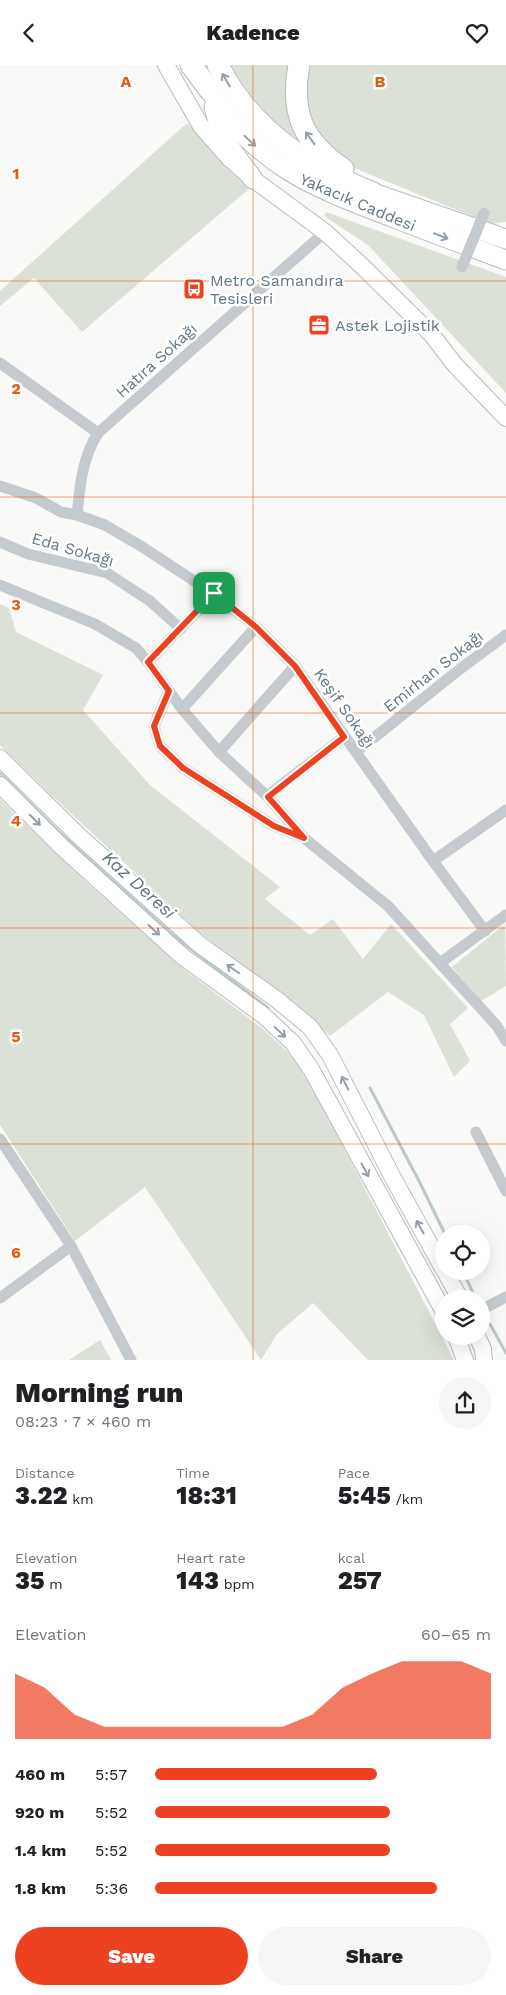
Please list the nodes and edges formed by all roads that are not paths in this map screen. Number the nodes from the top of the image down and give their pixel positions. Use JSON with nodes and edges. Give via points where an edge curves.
{"nodes":[{"id":1,"x":166,"y":65,"type":"edge"},
{"id":2,"x":191,"y":65,"type":"edge"},
{"id":3,"x":198,"y":65,"type":"edge"},
{"id":4,"x":218,"y":65,"type":"edge"},
{"id":5,"x":300,"y":65,"type":"edge"},
{"id":6,"x":209,"y":89,"type":"junction"},
{"id":7,"x":253,"y":179,"type":"junction"},
{"id":8,"x":372,"y":193,"type":"junction"},
{"id":9,"x":484,"y":213,"type":"dead end"},
{"id":10,"x":324,"y":232,"type":"junction"},
{"id":11,"x":506,"y":239,"type":"edge"},
{"id":12,"x":506,"y":260,"type":"edge"},
{"id":13,"x":462,"y":267,"type":"dead end"},
{"id":14,"x":0,"y":363,"type":"edge"},
{"id":15,"x":506,"y":418,"type":"edge"},
{"id":16,"x":98,"y":433,"type":"junction"},
{"id":17,"x":0,"y":485,"type":"edge"},
{"id":18,"x":77,"y":515,"type":"junction"},
{"id":19,"x":0,"y":542,"type":"edge"},
{"id":20,"x":0,"y":585,"type":"edge"},
{"id":21,"x":214,"y":593,"type":"junction"},
{"id":22,"x":256,"y":627,"type":"junction"},
{"id":23,"x":181,"y":629,"type":"junction"},
{"id":24,"x":506,"y":635,"type":"edge"},
{"id":25,"x":148,"y":662,"type":"junction"},
{"id":26,"x":295,"y":666,"type":"junction"},
{"id":27,"x":169,"y":691,"type":"junction"},
{"id":28,"x":182,"y":709,"type":"junction"},
{"id":29,"x":344,"y":737,"type":"junction"},
{"id":30,"x":219,"y":752,"type":"junction"},
{"id":31,"x":356,"y":752,"type":"junction"},
{"id":32,"x":0,"y":758,"type":"edge"},
{"id":33,"x":0,"y":785,"type":"edge"},
{"id":34,"x":268,"y":797,"type":"junction"},
{"id":35,"x":506,"y":810,"type":"edge"},
{"id":36,"x":304,"y":838,"type":"junction"},
{"id":37,"x":433,"y":861,"type":"junction"},
{"id":38,"x":506,"y":915,"type":"edge"},
{"id":39,"x":485,"y":931,"type":"junction"},
{"id":40,"x":440,"y":963,"type":"junction"},
{"id":41,"x":506,"y":1041,"type":"edge"},
{"id":42,"x":476,"y":1132,"type":"dead end"},
{"id":43,"x":0,"y":1139,"type":"edge"},
{"id":44,"x":506,"y":1191,"type":"edge"},
{"id":45,"x":71,"y":1246,"type":"junction"},
{"id":46,"x":435,"y":1255,"type":"edge"},
{"id":47,"x":435,"y":1296,"type":"edge"},
{"id":48,"x":506,"y":1297,"type":"edge"},
{"id":49,"x":0,"y":1298,"type":"edge"},
{"id":50,"x":490,"y":1305,"type":"edge"},
{"id":51,"x":459,"y":1345,"type":"edge"},
{"id":52,"x":481,"y":1345,"type":"edge"},
{"id":53,"x":131,"y":1360,"type":"edge"},
{"id":54,"x":465,"y":1360,"type":"edge"},
{"id":55,"x":484,"y":1360,"type":"edge"}],
"edges":[{"from":1,"to":7,"type":"main road","via":[[201,126]]},
{"from":2,"to":6,"type":"highway"},
{"from":3,"to":6,"type":"highway","name":"Yakacık Caddesi"},
{"from":8,"to":4,"type":"highway","name":"Yakacık Caddesi","one_way":true,"via":[[317,167],[277,140],[251,116]]},
{"from":8,"to":5,"type":"highway","one_way":true,"via":[[326,158],[303,129],[298,115]]},
{"from":6,"to":7,"type":"main road","via":[[218,124],[229,148]]},
{"from":6,"to":12,"type":"main road","name":"Yakacık Caddesi","one_way":true,"via":[[241,133],[286,170],[331,194]]},
{"from":7,"to":10,"type":"main road"},
{"from":8,"to":11,"type":"main road","name":"Yakacık Caddesi"},
{"from":9,"to":13,"type":"street","bridge":true},
{"from":10,"to":15,"type":"main road","via":[[432,335],[455,365]]},
{"from":10,"to":16,"type":"street","name":"Hatıra Sokağı"},
{"from":14,"to":16,"type":"street"},
{"from":16,"to":18,"type":"street","via":[[91,443],[82,472]]},
{"from":17,"to":18,"type":"street","name":"Keşif Sokağı","via":[[36,498],[61,512]]},
{"from":18,"to":21,"type":"street","name":"Keşif Sokağı","via":[[105,525]]},
{"from":19,"to":23,"type":"street","name":"Eda Sokağı","via":[[28,554],[107,573],[150,601]]},
{"from":20,"to":25,"type":"street","via":[[95,623],[136,648]]},
{"from":21,"to":22,"type":"street","name":"Keşif Sokağı"},
{"from":21,"to":23,"type":"street"},
{"from":22,"to":26,"type":"street","name":"Keşif Sokağı"},
{"from":22,"to":28,"type":"street"},
{"from":23,"to":25,"type":"street"},
{"from":24,"to":31,"type":"street","name":"Emirhan Sokağı"},
{"from":25,"to":27,"type":"street"},
{"from":26,"to":29,"type":"street","name":"Keşif Sokağı"},
{"from":26,"to":30,"type":"street"},
{"from":27,"to":28,"type":"street"},
{"from":27,"to":36,"type":"street","via":[[154,726],[160,746],[183,768],[224,795],[274,826]]},
{"from":28,"to":30,"type":"street"},
{"from":29,"to":31,"type":"street","name":"Keşif Sokağı"},
{"from":29,"to":34,"type":"street"},
{"from":30,"to":34,"type":"street"},
{"from":31,"to":37,"type":"street","name":"Keşif Sokağı"},
{"from":46,"to":32,"type":"main road","one_way":true,"via":[[330,1055],[310,1027],[200,945],[78,835]]},
{"from":33,"to":47,"type":"main road","one_way":true,"via":[[62,847],[182,956],[264,1016],[293,1043],[311,1069]]},
{"from":34,"to":36,"type":"street"},
{"from":35,"to":37,"type":"street"},
{"from":36,"to":40,"type":"street","via":[[388,906]]},
{"from":37,"to":39,"type":"street","name":"Keşif Sokağı"},
{"from":38,"to":39,"type":"street"},
{"from":39,"to":40,"type":"street"},
{"from":40,"to":41,"type":"street","via":[[498,1025]]},
{"from":42,"to":44,"type":"street"},
{"from":43,"to":45,"type":"street"},
{"from":45,"to":49,"type":"street"},
{"from":45,"to":53,"type":"street"},
{"from":48,"to":50,"type":"street"},
{"from":51,"to":54,"type":"main road"},
{"from":52,"to":55,"type":"main road"}]}
